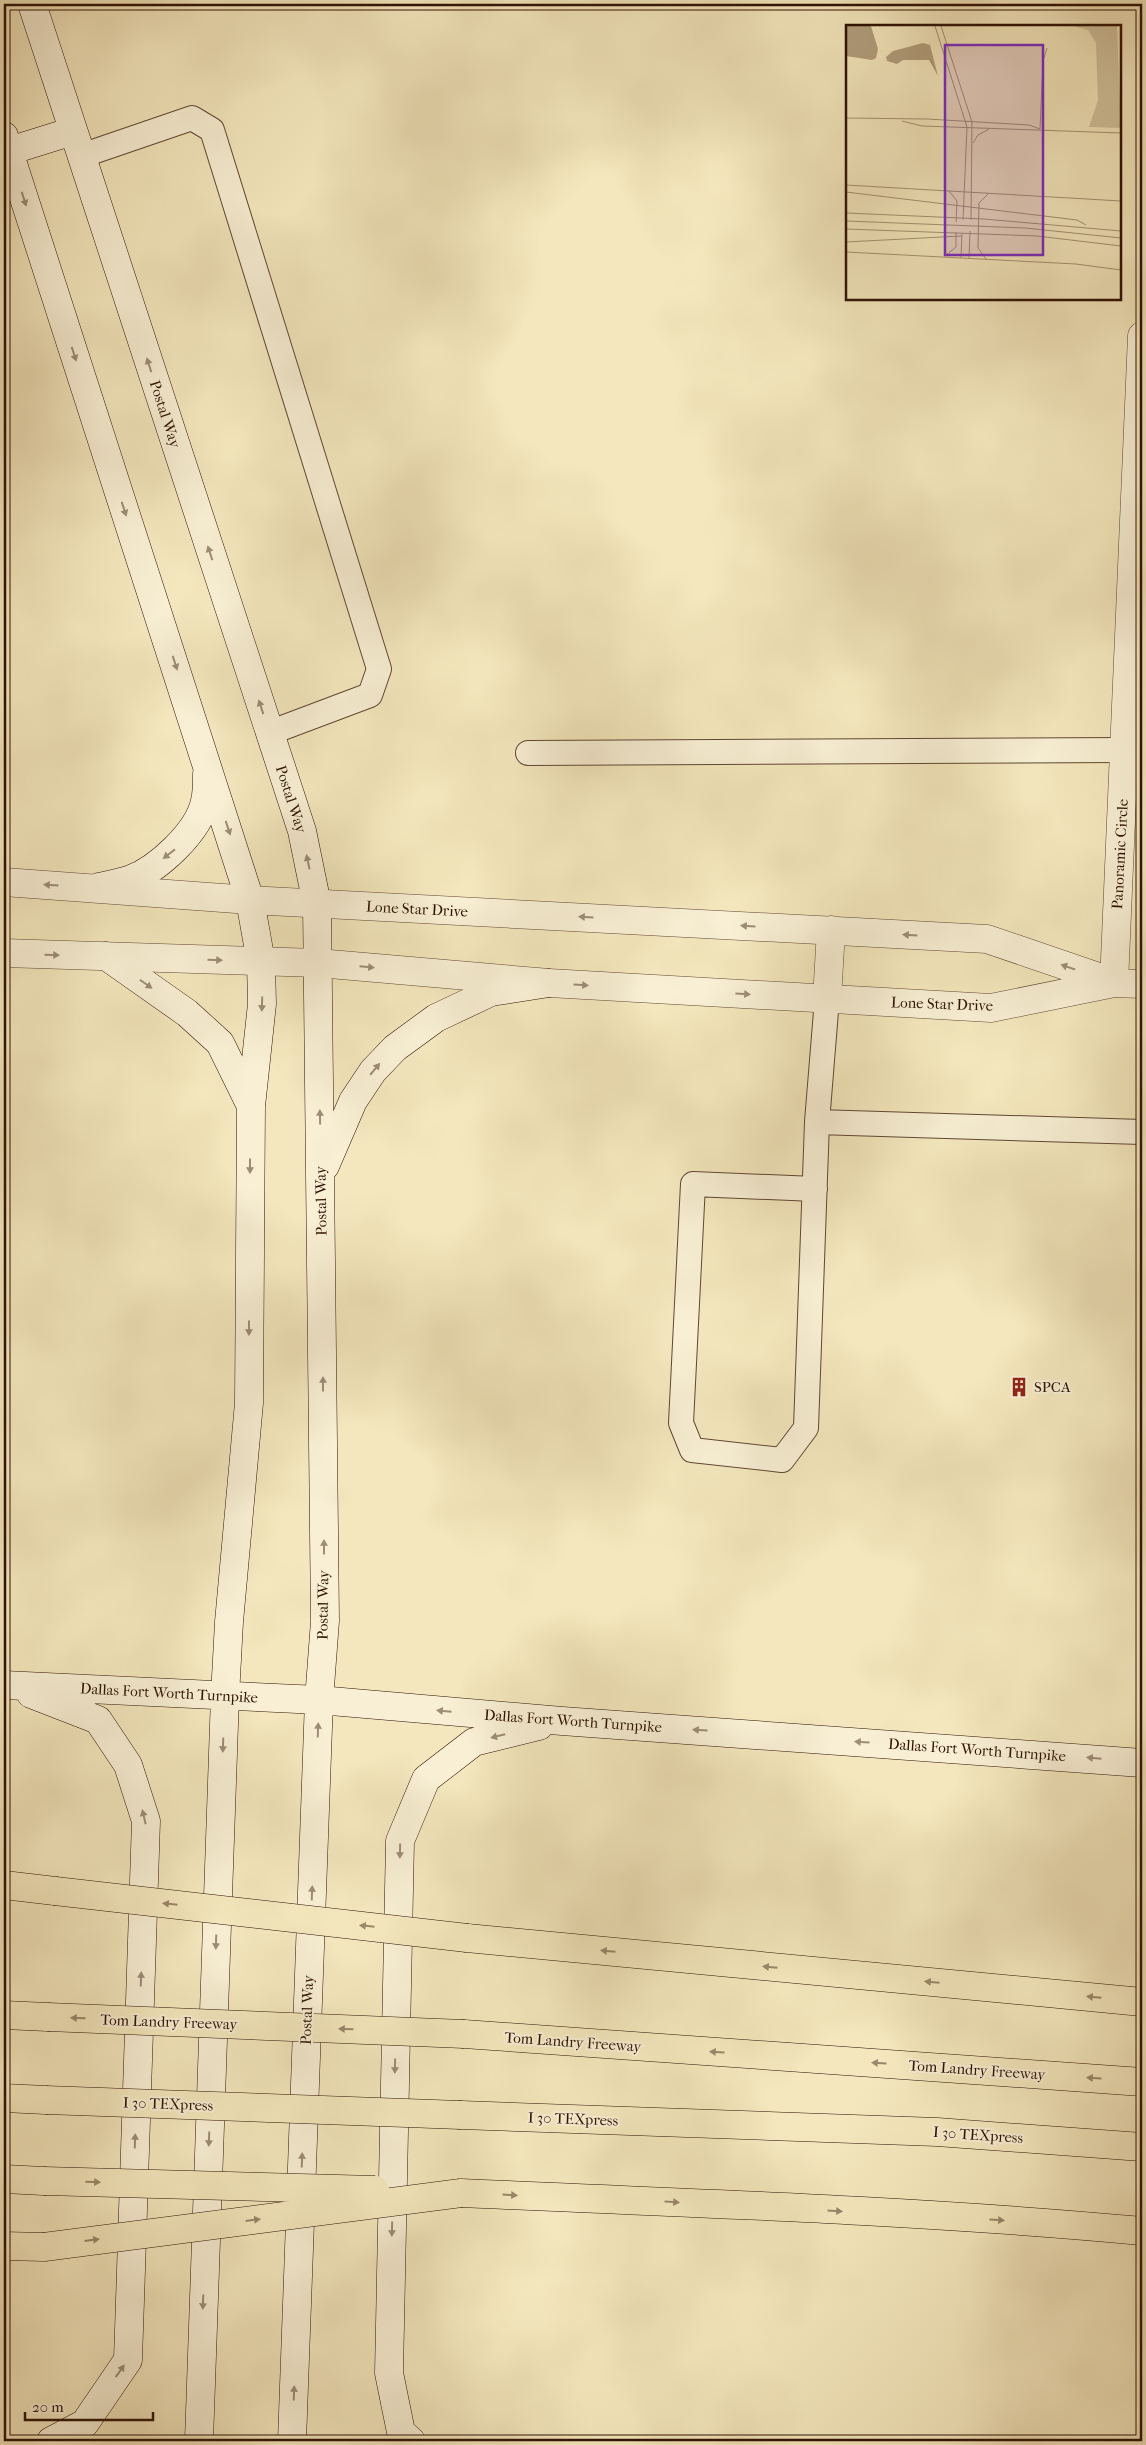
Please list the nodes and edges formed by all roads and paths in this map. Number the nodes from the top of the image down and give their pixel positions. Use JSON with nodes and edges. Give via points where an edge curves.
{"nodes":[{"id":1,"x":32,"y":4,"type":"edge"},
{"id":2,"x":73,"y":131,"type":"junction"},
{"id":3,"x":6,"y":144,"type":"edge"},
{"id":4,"x":81,"y":156,"type":"junction"},
{"id":5,"x":1142,"y":336,"type":"edge"},
{"id":6,"x":269,"y":733,"type":"junction"},
{"id":7,"x":1125,"y":750,"type":"junction"},
{"id":8,"x":528,"y":753,"type":"dead end"},
{"id":9,"x":208,"y":765,"type":"junction"},
{"id":10,"x":4,"y":882,"type":"edge"},
{"id":11,"x":98,"y":887,"type":"junction"},
{"id":12,"x":250,"y":900,"type":"junction"},
{"id":13,"x":317,"y":904,"type":"junction"},
{"id":14,"x":831,"y":930,"type":"junction"},
{"id":15,"x":4,"y":953,"type":"edge"},
{"id":16,"x":106,"y":956,"type":"junction"},
{"id":17,"x":261,"y":962,"type":"junction"},
{"id":18,"x":318,"y":963,"type":"junction"},
{"id":19,"x":1114,"y":982,"type":"junction"},
{"id":20,"x":550,"y":983,"type":"junction"},
{"id":21,"x":1142,"y":984,"type":"edge"},
{"id":22,"x":826,"y":999,"type":"junction"},
{"id":23,"x":251,"y":1106,"type":"junction"},
{"id":24,"x":817,"y":1122,"type":"junction"},
{"id":25,"x":1142,"y":1132,"type":"edge"},
{"id":26,"x":321,"y":1174,"type":"junction"},
{"id":27,"x":814,"y":1189,"type":"junction"},
{"id":28,"x":6,"y":1685,"type":"edge"},
{"id":29,"x":225,"y":1696,"type":"junction"},
{"id":30,"x":319,"y":1700,"type":"junction"},
{"id":31,"x":562,"y":1721,"type":"junction"},
{"id":32,"x":1142,"y":1763,"type":"edge"},
{"id":33,"x":4,"y":1885,"type":"edge"},
{"id":34,"x":1142,"y":2002,"type":"edge"},
{"id":35,"x":4,"y":2015,"type":"edge"},
{"id":36,"x":1142,"y":2082,"type":"edge"},
{"id":37,"x":4,"y":2098,"type":"edge"},
{"id":38,"x":1142,"y":2147,"type":"edge"},
{"id":39,"x":4,"y":2180,"type":"edge"},
{"id":40,"x":461,"y":2193,"type":"junction"},
{"id":41,"x":1142,"y":2231,"type":"edge"},
{"id":42,"x":4,"y":2246,"type":"edge"},
{"id":43,"x":51,"y":2441,"type":"edge"},
{"id":44,"x":198,"y":2441,"type":"edge"},
{"id":45,"x":292,"y":2441,"type":"edge"},
{"id":46,"x":411,"y":2441,"type":"edge"}],
"edges":[{"from":1,"to":2,"type":"street","name":"Postal Way"},
{"from":2,"to":3,"type":"street"},
{"from":2,"to":4,"type":"street","name":"Postal Way"},
{"from":3,"to":9,"type":"street","one_way":true},
{"from":6,"to":4,"type":"street","name":"Postal Way","one_way":true},
{"from":4,"to":6,"type":"lane","via":[[192,118],[212,130],[379,670],[370,695]]},
{"from":5,"to":7,"type":"street","name":"Panoramic Circle"},
{"from":13,"to":6,"type":"street","name":"Postal Way","one_way":true,"via":[[302,831]]},
{"from":7,"to":8,"type":"lane"},
{"from":7,"to":19,"type":"street","name":"Panoramic Circle"},
{"from":9,"to":11,"type":"street","one_way":true,"via":[[205,803],[178,847],[130,880]]},
{"from":9,"to":12,"type":"street","one_way":true},
{"from":11,"to":10,"type":"street","name":"Lone Star Drive","one_way":true},
{"from":11,"to":12,"type":"street","name":"Lone Star Drive"},
{"from":12,"to":13,"type":"street","name":"Lone Star Drive"},
{"from":12,"to":17,"type":"street"},
{"from":14,"to":13,"type":"street","name":"Lone Star Drive","one_way":true},
{"from":13,"to":18,"type":"street","name":"Postal Way"},
{"from":19,"to":14,"type":"street","name":"Lone Star Drive","one_way":true,"via":[[987,939]]},
{"from":14,"to":22,"type":"street"},
{"from":15,"to":16,"type":"street","name":"Lone Star Drive","one_way":true},
{"from":16,"to":17,"type":"street","name":"Lone Star Drive","one_way":true},
{"from":16,"to":23,"type":"street","one_way":true,"via":[[187,1013],[220,1043]]},
{"from":17,"to":18,"type":"street","name":"Lone Star Drive"},
{"from":17,"to":23,"type":"street","one_way":true,"via":[[262,1004]]},
{"from":18,"to":20,"type":"street","name":"Lone Star Drive","one_way":true},
{"from":26,"to":18,"type":"street","name":"Postal Way","one_way":true},
{"from":19,"to":21,"type":"street","name":"Lone Star Drive"},
{"from":19,"to":22,"type":"street","name":"Lone Star Drive","via":[[991,1008]]},
{"from":20,"to":22,"type":"street","name":"Lone Star Drive","one_way":true},
{"from":26,"to":20,"type":"street","one_way":true,"via":[[353,1101],[373,1071],[395,1048],[436,1018],[491,992]]},
{"from":22,"to":24,"type":"lane"},
{"from":23,"to":29,"type":"street","one_way":true,"via":[[249,1403]]},
{"from":24,"to":25,"type":"lane"},
{"from":24,"to":27,"type":"lane"},
{"from":30,"to":26,"type":"street","name":"Postal Way","one_way":true,"via":[[325,1621]]},
{"from":27,"to":27,"type":"lane","via":[[806,1428],[782,1460],[692,1450],[681,1423],[693,1184]]},
{"from":28,"to":29,"type":"street","name":"Dallas Fort Worth Turnpike"},
{"from":43,"to":28,"type":"street","one_way":true,"via":[[85,2423],[128,2360],[146,1821],[128,1765],[98,1720]]},
{"from":29,"to":30,"type":"street","name":"Dallas Fort Worth Turnpike"},
{"from":29,"to":44,"type":"street","one_way":true},
{"from":31,"to":30,"type":"street","name":"Dallas Fort Worth Turnpike","one_way":true},
{"from":45,"to":30,"type":"street","name":"Postal Way","one_way":true},
{"from":32,"to":31,"type":"street","name":"Dallas Fort Worth Turnpike","one_way":true},
{"from":31,"to":46,"type":"street","one_way":true,"via":[[474,1742],[426,1779],[400,1841],[389,2373],[401,2432]]},
{"from":34,"to":33,"type":"highway","one_way":true,"bridge":true,"via":[[467,1938]]},
{"from":36,"to":35,"type":"highway","name":"Tom Landry Freeway","one_way":true,"bridge":true,"via":[[464,2034]]},
{"from":37,"to":38,"type":"highway","name":"I 30 TEXpress","bridge":true,"via":[[938,2132]]},
{"from":39,"to":40,"type":"highway","one_way":true,"bridge":true},
{"from":40,"to":41,"type":"highway","one_way":true,"via":[[766,2207]]},
{"from":42,"to":40,"type":"highway","one_way":true,"bridge":true,"via":[[44,2247]]}]}
